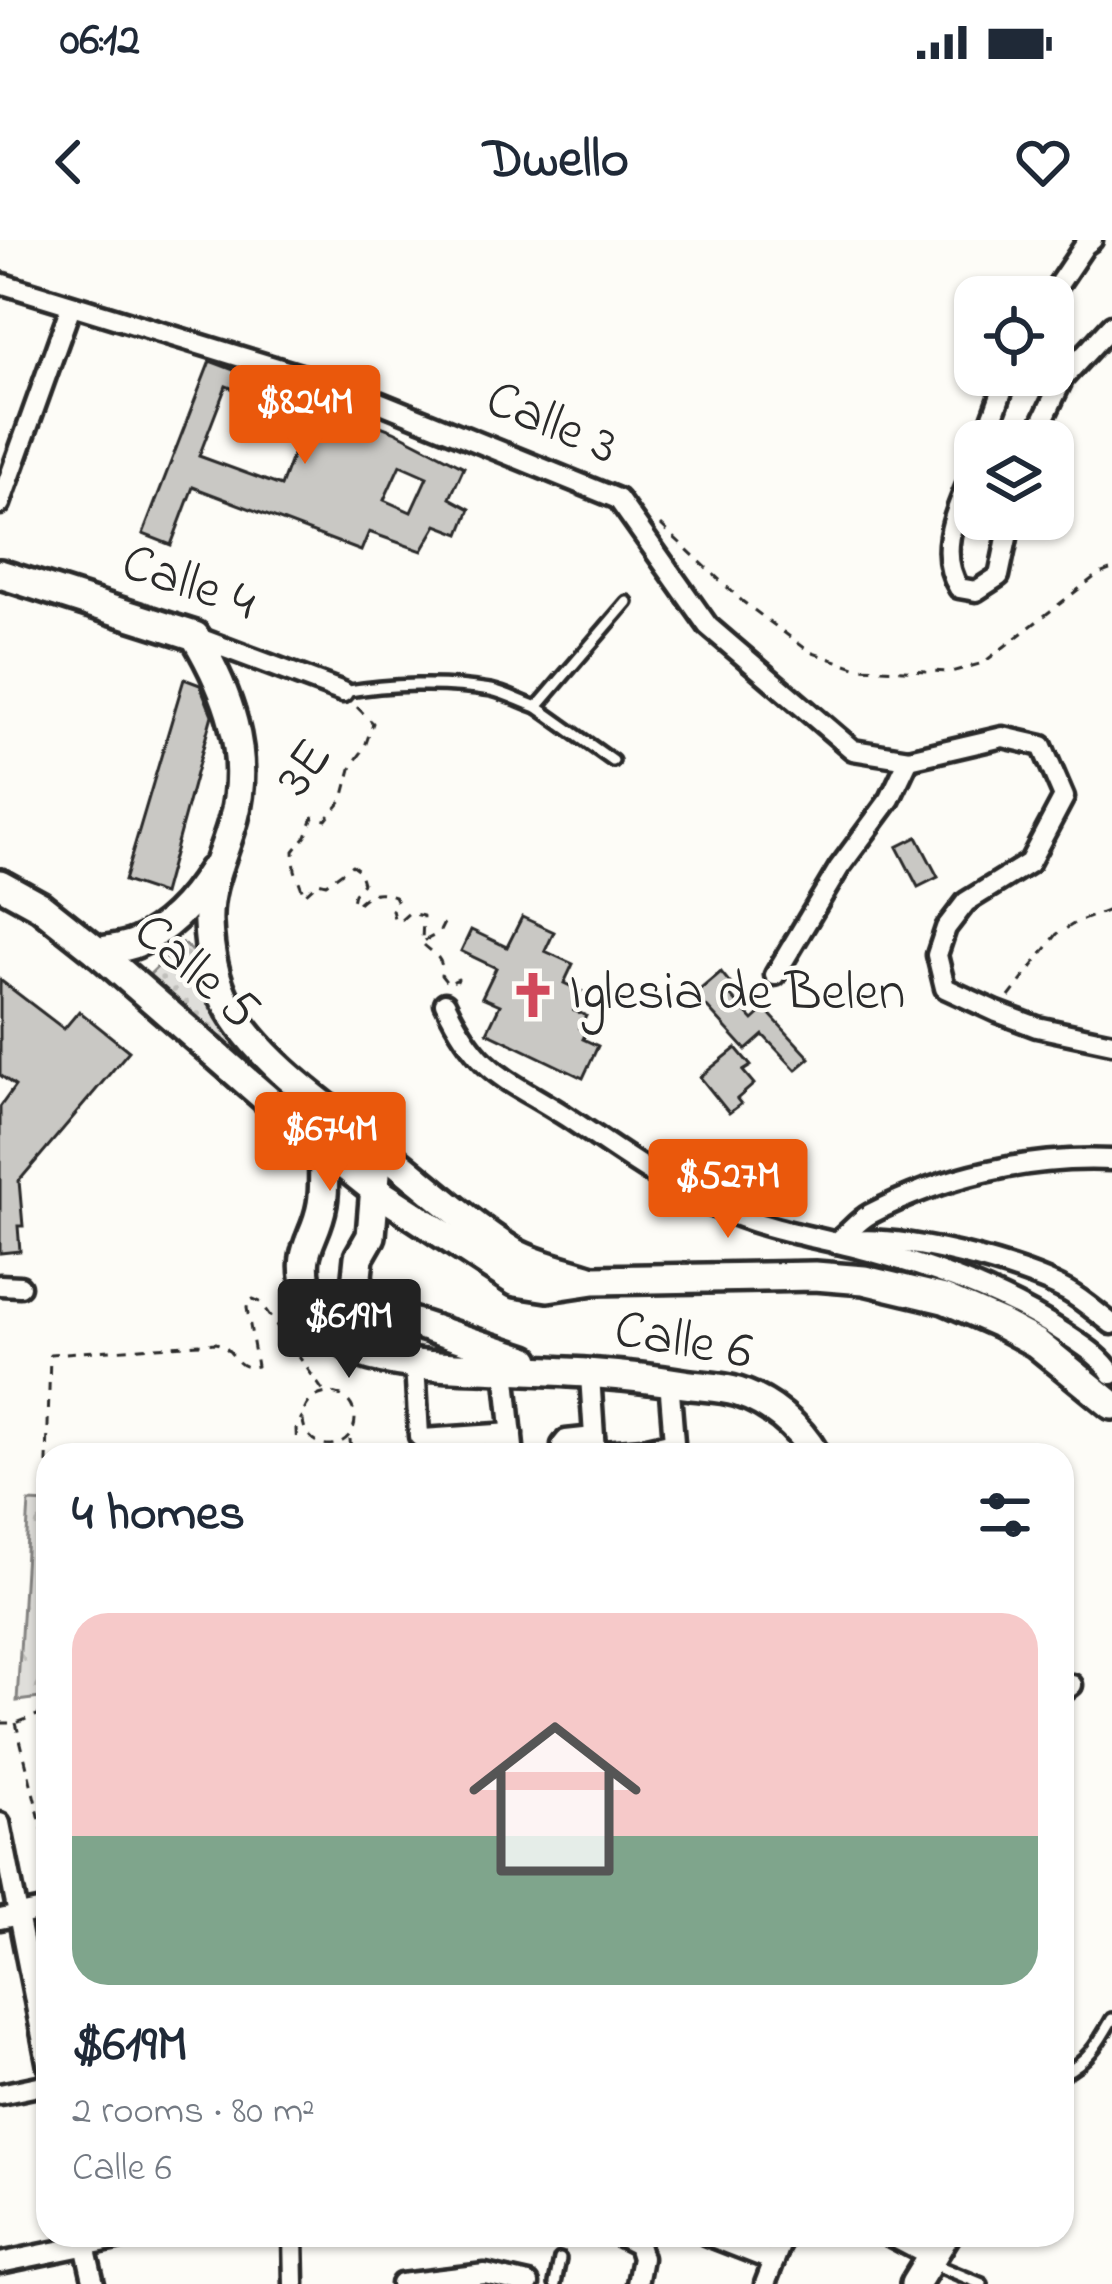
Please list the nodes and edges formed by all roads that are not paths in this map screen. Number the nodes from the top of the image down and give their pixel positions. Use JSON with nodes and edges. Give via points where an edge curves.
{"nodes":[{"id":1,"x":1092,"y":240,"type":"edge"},
{"id":2,"x":1064,"y":276,"type":"edge"},
{"id":3,"x":0,"y":283,"type":"edge"},
{"id":4,"x":71,"y":306,"type":"junction"},
{"id":5,"x":1112,"y":325,"type":"edge"},
{"id":6,"x":1043,"y":420,"type":"edge"},
{"id":7,"x":0,"y":504,"type":"edge"},
{"id":8,"x":954,"y":524,"type":"edge"},
{"id":9,"x":1007,"y":540,"type":"edge"},
{"id":10,"x":0,"y":574,"type":"edge"},
{"id":11,"x":627,"y":602,"type":"dead end"},
{"id":12,"x":195,"y":637,"type":"junction"},
{"id":13,"x":343,"y":692,"type":"joint"},
{"id":14,"x":537,"y":707,"type":"junction"},
{"id":15,"x":909,"y":759,"type":"junction"},
{"id":16,"x":614,"y":761,"type":"dead end"},
{"id":17,"x":218,"y":861,"type":"junction"},
{"id":18,"x":0,"y":884,"type":"edge"},
{"id":19,"x":98,"y":952,"type":"junction"},
{"id":20,"x":775,"y":975,"type":"dead end"},
{"id":21,"x":445,"y":1003,"type":"road end"},
{"id":22,"x":1112,"y":1043,"type":"edge"},
{"id":23,"x":379,"y":1148,"type":"junction"},
{"id":24,"x":324,"y":1149,"type":"junction"},
{"id":25,"x":1112,"y":1160,"type":"edge"},
{"id":26,"x":416,"y":1178,"type":"junction"},
{"id":27,"x":375,"y":1190,"type":"junction"},
{"id":28,"x":322,"y":1207,"type":"junction"},
{"id":29,"x":426,"y":1224,"type":"junction"},
{"id":30,"x":370,"y":1236,"type":"junction"},
{"id":31,"x":835,"y":1244,"type":"junction"},
{"id":32,"x":594,"y":1280,"type":"junction"},
{"id":33,"x":1112,"y":1324,"type":"edge"},
{"id":34,"x":415,"y":1363,"type":"junction"},
{"id":35,"x":506,"y":1369,"type":"junction"},
{"id":36,"x":580,"y":1374,"type":"junction"},
{"id":37,"x":1112,"y":1374,"type":"edge"},
{"id":38,"x":669,"y":1380,"type":"junction"},
{"id":39,"x":1111,"y":1402,"type":"edge"},
{"id":40,"x":452,"y":1443,"type":"edge"},
{"id":41,"x":500,"y":1443,"type":"edge"},
{"id":42,"x":595,"y":1443,"type":"edge"},
{"id":43,"x":671,"y":1443,"type":"edge"},
{"id":44,"x":808,"y":1443,"type":"edge"},
{"id":45,"x":0,"y":1823,"type":"edge"},
{"id":46,"x":9,"y":1917,"type":"edge"},
{"id":47,"x":36,"y":1985,"type":"edge"},
{"id":48,"x":1112,"y":2019,"type":"edge"},
{"id":49,"x":1074,"y":2068,"type":"edge"},
{"id":50,"x":36,"y":2086,"type":"edge"},
{"id":51,"x":0,"y":2094,"type":"edge"},
{"id":52,"x":58,"y":2247,"type":"edge"},
{"id":53,"x":86,"y":2247,"type":"edge"},
{"id":54,"x":293,"y":2247,"type":"edge"},
{"id":55,"x":639,"y":2247,"type":"edge"},
{"id":56,"x":738,"y":2247,"type":"edge"},
{"id":57,"x":779,"y":2247,"type":"edge"},
{"id":58,"x":560,"y":2259,"type":"dead end"},
{"id":59,"x":930,"y":2259,"type":"edge"},
{"id":60,"x":774,"y":2261,"type":"junction"},
{"id":61,"x":0,"y":2263,"type":"edge"},
{"id":62,"x":94,"y":2284,"type":"edge"},
{"id":63,"x":294,"y":2284,"type":"edge"},
{"id":64,"x":401,"y":2284,"type":"edge"},
{"id":65,"x":529,"y":2284,"type":"edge"},
{"id":66,"x":555,"y":2284,"type":"edge"},
{"id":67,"x":637,"y":2284,"type":"edge"},
{"id":68,"x":765,"y":2284,"type":"edge"},
{"id":69,"x":982,"y":2284,"type":"edge"}],
"edges":[{"from":1,"to":2,"type":"street"},
{"from":3,"to":4,"type":"street","name":"Calle 3"},
{"from":4,"to":7,"type":"street"},
{"from":4,"to":15,"type":"street","name":"Calle 3","via":[[349,390],[618,500],[708,626],[853,750]]},
{"from":5,"to":6,"type":"street","via":[[1064,378]]},
{"from":8,"to":9,"type":"street","via":[[946,546],[959,588],[976,591],[999,576]]},
{"from":10,"to":12,"type":"main road","name":"Calle 4"},
{"from":11,"to":14,"type":"lane"},
{"from":12,"to":13,"type":"street","name":"Calle 4"},
{"from":12,"to":17,"type":"main road","via":[[235,723],[240,770]]},
{"from":13,"to":14,"type":"lane","via":[[494,691]]},
{"from":14,"to":16,"type":"lane"},
{"from":15,"to":20,"type":"street"},
{"from":15,"to":22,"type":"street","via":[[1003,737],[1042,746],[1064,796],[1029,863],[966,902],[937,955],[945,988],[1037,1027]]},
{"from":17,"to":19,"type":"main road","via":[[169,922],[135,944]]},
{"from":17,"to":23,"type":"main road","name":"Calle 5","via":[[207,916],[225,1001],[265,1054]]},
{"from":18,"to":19,"type":"main road","name":"Calle 5"},
{"from":19,"to":24,"type":"main road","name":"Calle 5"},
{"from":21,"to":31,"type":"street","via":[[484,1065],[508,1083],[693,1197]]},
{"from":23,"to":26,"type":"main road","name":"Calle 5"},
{"from":23,"to":27,"type":"main road","name":"Calle 6"},
{"from":24,"to":27,"type":"main road","name":"Calle 5"},
{"from":24,"to":28,"type":"main road","name":"Calle 6"},
{"from":25,"to":31,"type":"street","via":[[1027,1162],[928,1189],[864,1216]]},
{"from":26,"to":27,"type":"main road"},
{"from":26,"to":32,"type":"main road","name":"Calle 5","via":[[516,1254]]},
{"from":27,"to":28,"type":"main road"},
{"from":27,"to":29,"type":"main road","name":"Calle 5"},
{"from":27,"to":30,"type":"main road","name":"Calle 6"},
{"from":28,"to":34,"type":"main road","name":"Calle 6","via":[[304,1267],[315,1309],[338,1337],[368,1355]]},
{"from":29,"to":30,"type":"main road"},
{"from":29,"to":32,"type":"main road","name":"Calle 5","via":[[516,1282]]},
{"from":30,"to":36,"type":"main road","name":"Calle 6","via":[[357,1276],[375,1310]]},
{"from":31,"to":33,"type":"street","via":[[873,1239],[999,1263],[1067,1291]]},
{"from":31,"to":37,"type":"street","via":[[1018,1304]]},
{"from":32,"to":39,"type":"main road","name":"Calle 5","via":[[864,1280],[999,1323]]},
{"from":34,"to":35,"type":"main road","name":"Calle 6"},
{"from":34,"to":40,"type":"street","via":[[419,1436]]},
{"from":35,"to":36,"type":"main road","name":"Calle 6"},
{"from":35,"to":41,"type":"street","via":[[512,1440]]},
{"from":36,"to":38,"type":"main road","name":"Calle 6"},
{"from":36,"to":42,"type":"street"},
{"from":38,"to":43,"type":"street"},
{"from":38,"to":44,"type":"main road","name":"Calle 6","via":[[742,1394],[778,1413]]},
{"from":45,"to":46,"type":"street"},
{"from":46,"to":47,"type":"street"},
{"from":48,"to":49,"type":"lane"},
{"from":50,"to":51,"type":"street"},
{"from":52,"to":61,"type":"street"},
{"from":53,"to":62,"type":"street"},
{"from":54,"to":63,"type":"street"},
{"from":55,"to":67,"type":"street"},
{"from":56,"to":60,"type":"street"},
{"from":57,"to":60,"type":"street"},
{"from":58,"to":66,"type":"lane"},
{"from":59,"to":69,"type":"lane"},
{"from":60,"to":68,"type":"street"},
{"from":64,"to":65,"type":"street","via":[[485,2274]]}]}
